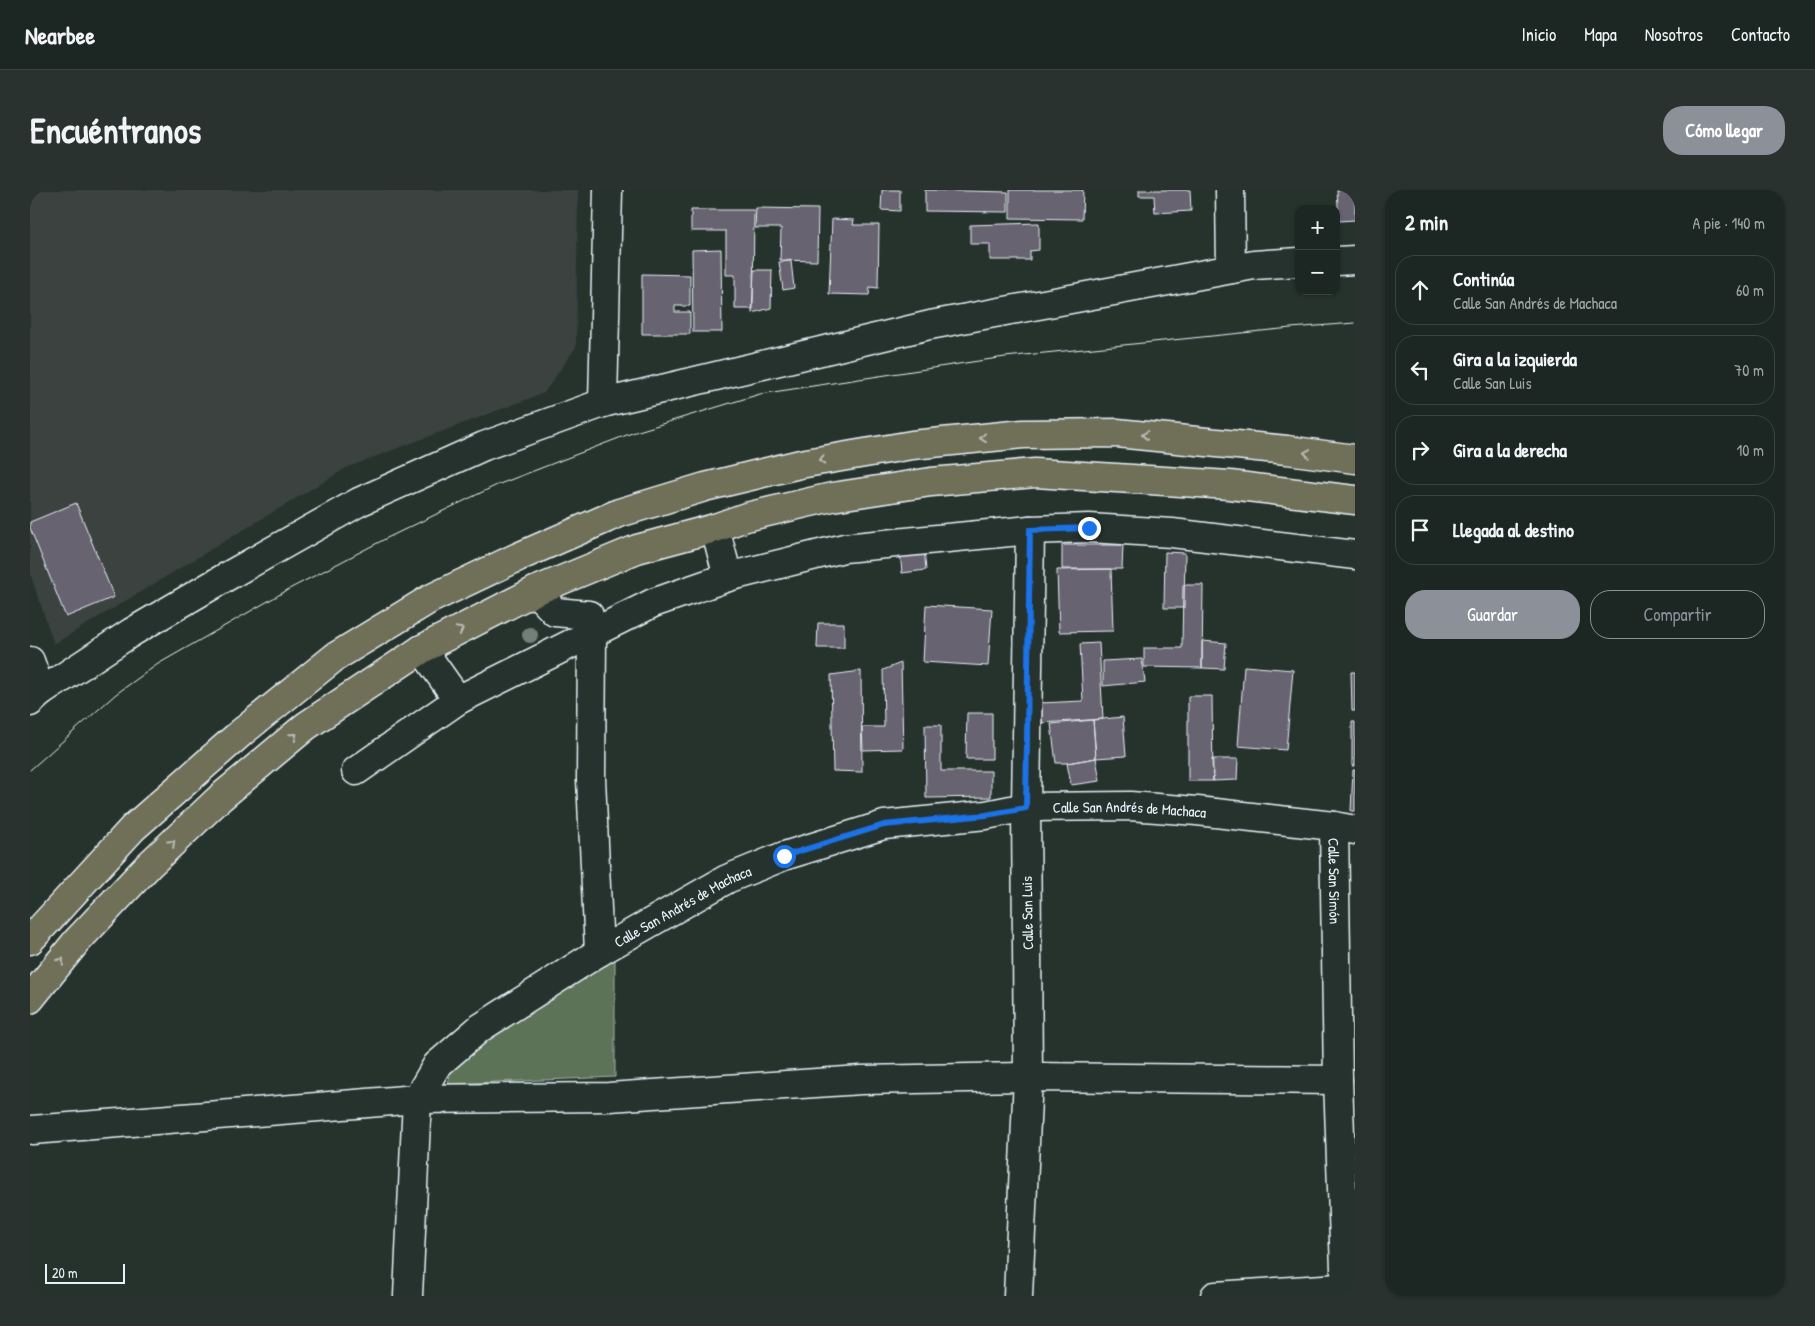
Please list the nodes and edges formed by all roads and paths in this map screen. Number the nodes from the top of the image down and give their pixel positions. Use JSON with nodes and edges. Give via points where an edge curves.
{"nodes":[{"id":1,"x":608,"y":190,"type":"edge"},
{"id":2,"x":1230,"y":190,"type":"edge"},
{"id":3,"x":1355,"y":260,"type":"edge"},
{"id":4,"x":1340,"y":261,"type":"edge"},
{"id":5,"x":1295,"y":262,"type":"edge"},
{"id":6,"x":1231,"y":269,"type":"junction"},
{"id":7,"x":603,"y":403,"type":"junction"},
{"id":8,"x":1355,"y":459,"type":"edge"},
{"id":9,"x":1355,"y":500,"type":"edge"},
{"id":10,"x":715,"y":528,"type":"junction"},
{"id":11,"x":1030,"y":530,"type":"junction"},
{"id":12,"x":1355,"y":555,"type":"edge"},
{"id":13,"x":728,"y":577,"type":"junction"},
{"id":14,"x":536,"y":591,"type":"junction"},
{"id":15,"x":592,"y":634,"type":"junction"},
{"id":16,"x":422,"y":649,"type":"junction"},
{"id":17,"x":30,"y":661,"type":"edge"},
{"id":18,"x":35,"y":697,"type":"edge"},
{"id":19,"x":458,"y":700,"type":"junction"},
{"id":20,"x":356,"y":771,"type":"dead end"},
{"id":21,"x":1026,"y":808,"type":"junction"},
{"id":22,"x":1344,"y":828,"type":"edge"},
{"id":23,"x":30,"y":940,"type":"edge"},
{"id":24,"x":599,"y":952,"type":"junction"},
{"id":25,"x":30,"y":999,"type":"edge"},
{"id":26,"x":1028,"y":1077,"type":"junction"},
{"id":27,"x":1338,"y":1080,"type":"junction"},
{"id":28,"x":417,"y":1099,"type":"junction"},
{"id":29,"x":32,"y":1130,"type":"dead end"},
{"id":30,"x":1349,"y":1290,"type":"edge"},
{"id":31,"x":408,"y":1296,"type":"edge"},
{"id":32,"x":1018,"y":1296,"type":"edge"},
{"id":33,"x":1215,"y":1296,"type":"edge"}],
"edges":[{"from":1,"to":7,"type":"street"},
{"from":2,"to":6,"type":"street"},
{"from":3,"to":4,"type":"street"},
{"from":5,"to":6,"type":"street"},
{"from":6,"to":7,"type":"street","via":[[930,325]]},
{"from":7,"to":18,"type":"street","via":[[484,446],[359,502],[132,632]]},
{"from":8,"to":23,"type":"highway","one_way":true,"via":[[1117,433],[1023,434],[912,445],[800,464],[705,487],[619,514],[430,599],[335,657],[242,732],[133,828]]},
{"from":9,"to":10,"type":"highway","via":[[1230,485],[1035,473],[931,482],[832,497],[746,517]]},
{"from":10,"to":13,"type":"street"},
{"from":10,"to":14,"type":"highway","via":[[637,549]]},
{"from":11,"to":12,"type":"street","via":[[1089,528],[1172,533]]},
{"from":11,"to":13,"type":"street","via":[[844,548]]},
{"from":11,"to":21,"type":"street","name":"Calle San Luis"},
{"from":13,"to":15,"type":"street","via":[[653,603]]},
{"from":14,"to":15,"type":"street","via":[[555,612],[589,615]]},
{"from":16,"to":14,"type":"highway","one_way":true},
{"from":15,"to":19,"type":"street"},
{"from":15,"to":24,"type":"street","via":[[591,779]]},
{"from":16,"to":19,"type":"street"},
{"from":25,"to":16,"type":"highway","one_way":true,"via":[[76,942],[149,865],[221,797],[306,726]]},
{"from":17,"to":18,"type":"street"},
{"from":19,"to":20,"type":"street"},
{"from":21,"to":22,"type":"street","name":"Calle San Andrés de Machaca","via":[[1130,806]]},
{"from":21,"to":24,"type":"street","name":"Calle San Andrés de Machaca","via":[[884,825],[784,856],[727,879]]},
{"from":21,"to":26,"type":"street","name":"Calle San Luis"},
{"from":22,"to":27,"type":"street","name":"Calle San Simón"},
{"from":24,"to":28,"type":"street","name":"Calle San Andrés de Machaca","via":[[480,1028],[437,1065]]},
{"from":26,"to":27,"type":"street"},
{"from":26,"to":28,"type":"street","via":[[861,1080],[609,1097]]},
{"from":26,"to":32,"type":"street","name":"Calle San Luis"},
{"from":27,"to":30,"type":"street","name":"Calle San Simón"},
{"from":28,"to":29,"type":"street"},
{"from":28,"to":31,"type":"street"},
{"from":30,"to":33,"type":"street"}]}
